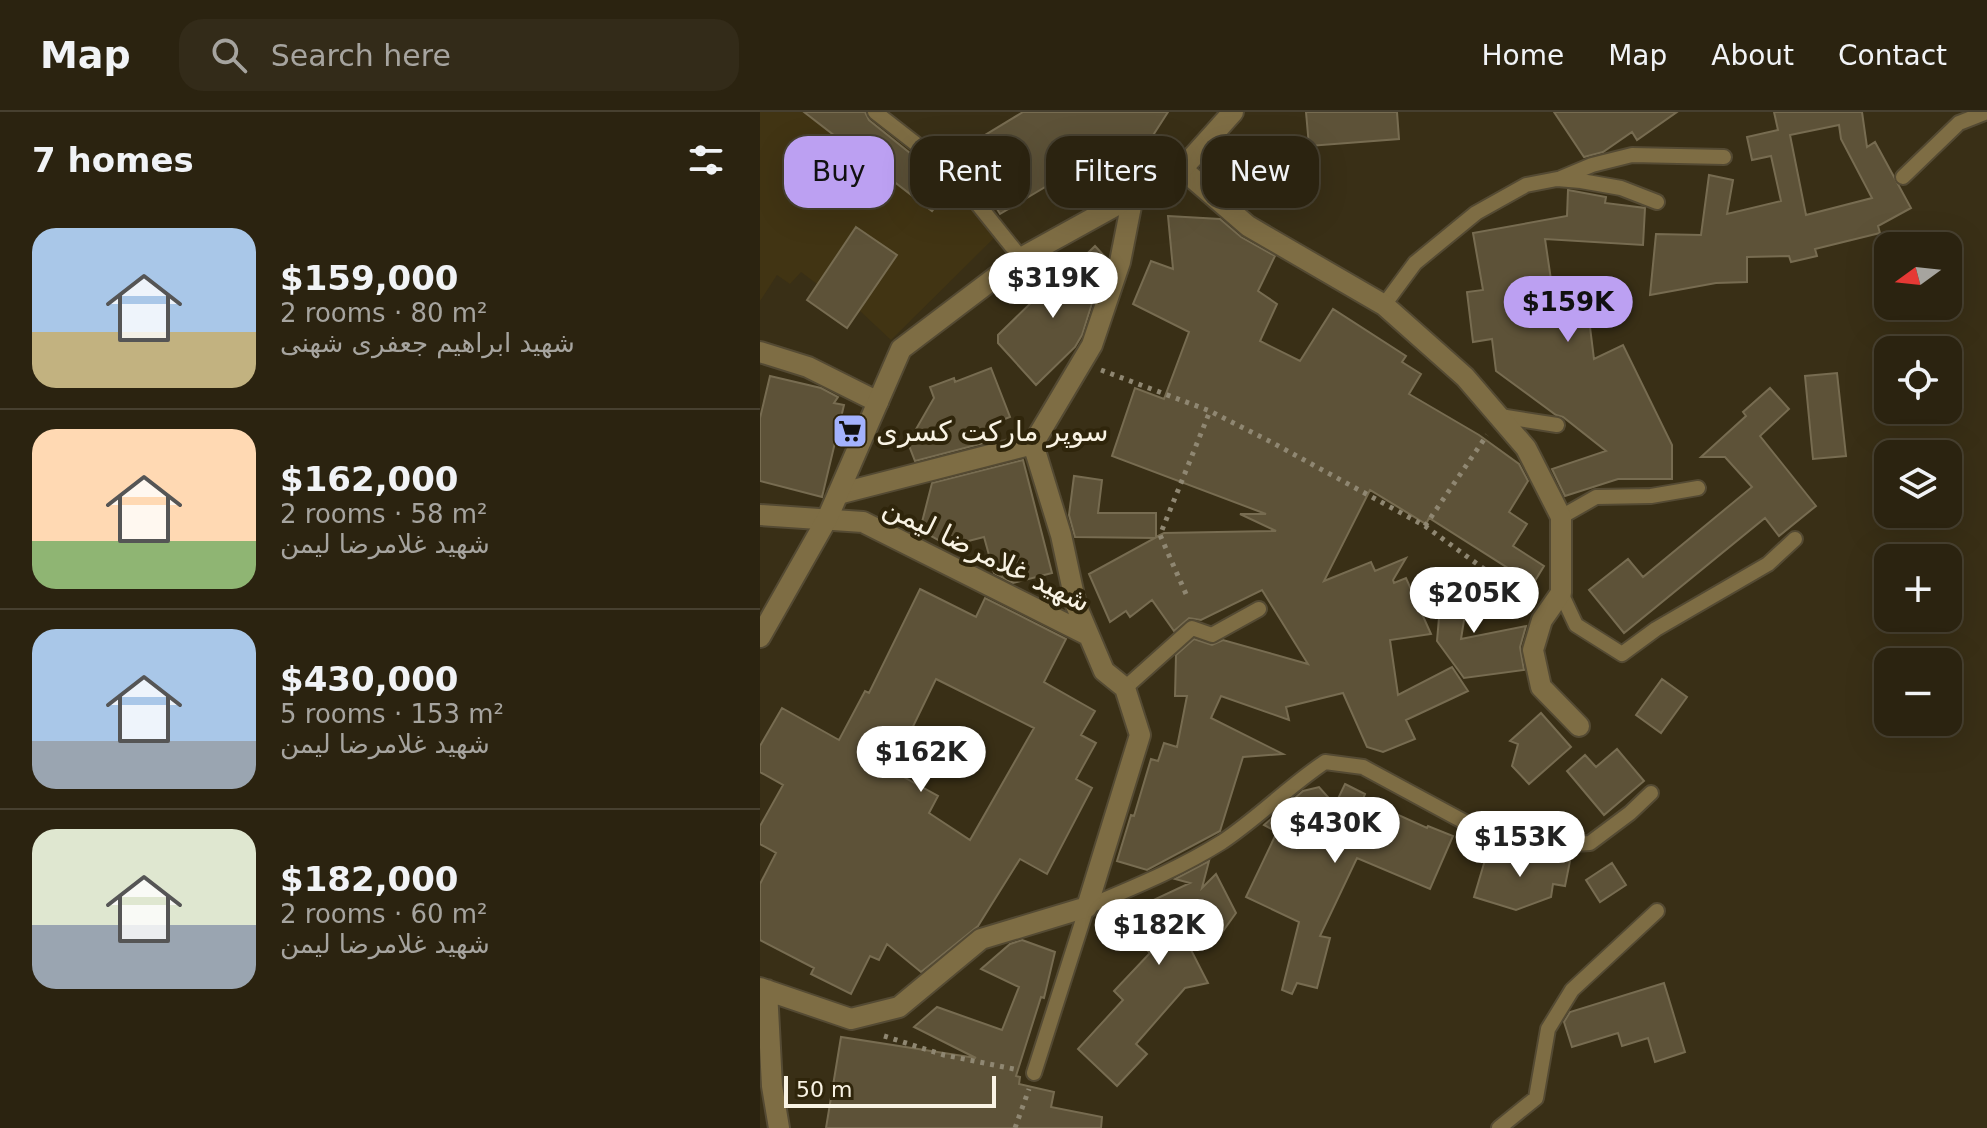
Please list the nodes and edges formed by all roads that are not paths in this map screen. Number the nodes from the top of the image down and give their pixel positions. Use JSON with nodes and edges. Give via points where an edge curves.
{"nodes":[{"id":1,"x":875,"y":112,"type":"edge"},
{"id":2,"x":1233,"y":112,"type":"edge"},
{"id":3,"x":1987,"y":112,"type":"edge"},
{"id":4,"x":1724,"y":157,"type":"dead end"},
{"id":5,"x":1186,"y":165,"type":"edge"},
{"id":6,"x":1186,"y":172,"type":"edge"},
{"id":7,"x":1903,"y":177,"type":"dead end"},
{"id":8,"x":1557,"y":179,"type":"junction"},
{"id":9,"x":1657,"y":202,"type":"dead end"},
{"id":10,"x":1111,"y":208,"type":"edge"},
{"id":11,"x":1131,"y":208,"type":"edge"},
{"id":12,"x":1021,"y":258,"type":"junction"},
{"id":13,"x":1384,"y":305,"type":"junction"},
{"id":14,"x":760,"y":352,"type":"edge"},
{"id":15,"x":878,"y":402,"type":"junction"},
{"id":16,"x":1500,"y":416,"type":"junction"},
{"id":17,"x":1557,"y":425,"type":"dead end"},
{"id":18,"x":1033,"y":444,"type":"junction"},
{"id":19,"x":1698,"y":488,"type":"dead end"},
{"id":20,"x":838,"y":494,"type":"junction"},
{"id":21,"x":760,"y":515,"type":"edge"},
{"id":22,"x":1561,"y":517,"type":"junction"},
{"id":23,"x":827,"y":519,"type":"junction"},
{"id":24,"x":1795,"y":539,"type":"dead end"},
{"id":25,"x":1561,"y":593,"type":"junction"},
{"id":26,"x":1259,"y":609,"type":"dead end"},
{"id":27,"x":1088,"y":635,"type":"junction"},
{"id":28,"x":760,"y":637,"type":"edge"},
{"id":29,"x":1125,"y":688,"type":"junction"},
{"id":30,"x":1579,"y":726,"type":"dead end"},
{"id":31,"x":1651,"y":793,"type":"dead end"},
{"id":32,"x":1087,"y":907,"type":"junction"},
{"id":33,"x":1657,"y":911,"type":"dead end"},
{"id":34,"x":763,"y":989,"type":"edge"},
{"id":35,"x":1034,"y":1073,"type":"road end"},
{"id":36,"x":779,"y":1128,"type":"edge"},
{"id":37,"x":1499,"y":1128,"type":"edge"}],
"edges":[{"from":1,"to":12,"type":"lane","via":[[952,172]]},
{"from":2,"to":5,"type":"street"},
{"from":3,"to":7,"type":"lane","via":[[1959,123]]},
{"from":4,"to":8,"type":"lane","via":[[1632,155]]},
{"from":6,"to":13,"type":"street","via":[[1248,226]]},
{"from":8,"to":9,"type":"lane","via":[[1621,188]]},
{"from":8,"to":13,"type":"lane","via":[[1526,185],[1476,213],[1415,263]]},
{"from":10,"to":12,"type":"street"},
{"from":11,"to":18,"type":"street","via":[[1120,262],[1092,345]]},
{"from":12,"to":15,"type":"street","via":[[901,349]]},
{"from":13,"to":16,"type":"street"},
{"from":14,"to":15,"type":"street","via":[[808,367]]},
{"from":15,"to":20,"type":"street"},
{"from":16,"to":17,"type":"lane"},
{"from":16,"to":22,"type":"street","via":[[1526,448]]},
{"from":18,"to":20,"type":"street"},
{"from":18,"to":27,"type":"street"},
{"from":19,"to":22,"type":"lane","via":[[1596,497]]},
{"from":20,"to":23,"type":"street"},
{"from":21,"to":23,"type":"street","name":"شهید غلامرضا لیمن"},
{"from":22,"to":25,"type":"street"},
{"from":23,"to":27,"type":"street","name":"شهید غلامرضا لیمن","via":[[863,522]]},
{"from":23,"to":28,"type":"street"},
{"from":24,"to":25,"type":"lane","via":[[1768,564],[1622,654],[1576,625]]},
{"from":25,"to":30,"type":"street","via":[[1542,620],[1533,650],[1541,687]]},
{"from":26,"to":29,"type":"lane","via":[[1212,635],[1192,628]]},
{"from":27,"to":29,"type":"street","name":"شهید غلامرضا لیمن","via":[[1104,671]]},
{"from":29,"to":32,"type":"street","name":"شهید غلامرضا لیمن","via":[[1140,735]]},
{"from":31,"to":32,"type":"lane","via":[[1590,843],[1528,847],[1472,826],[1363,767],[1325,762],[1225,840],[1172,871]]},
{"from":32,"to":34,"type":"street","via":[[981,939],[899,1007],[851,1019]]},
{"from":32,"to":35,"type":"lane"},
{"from":33,"to":37,"type":"lane","via":[[1572,990],[1548,1029],[1536,1098]]},
{"from":34,"to":36,"type":"street"}]}
